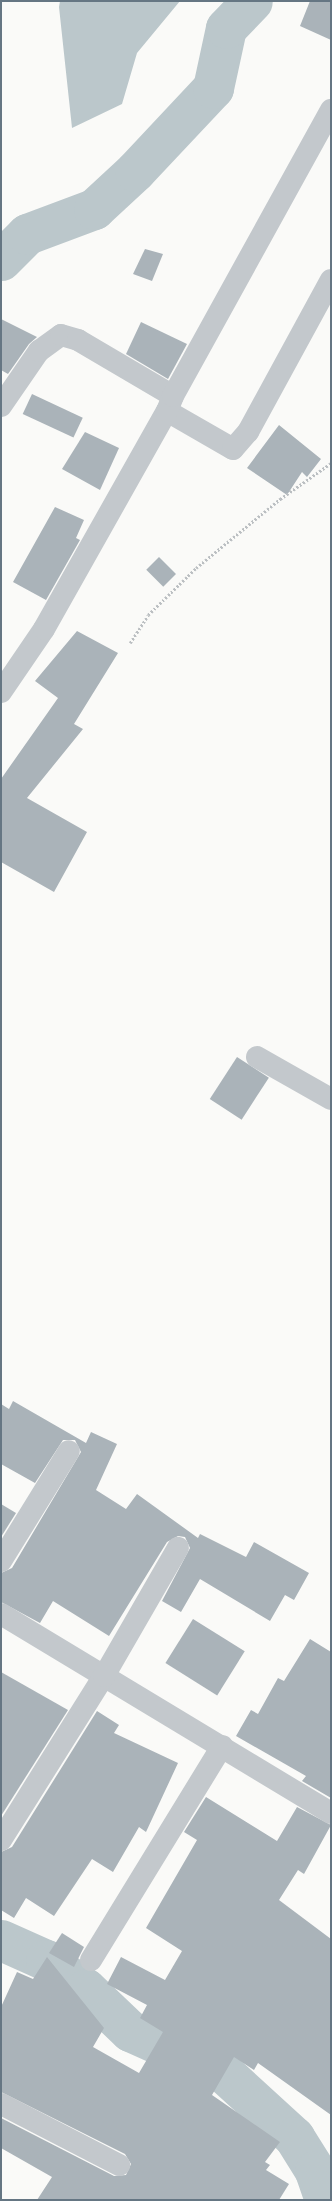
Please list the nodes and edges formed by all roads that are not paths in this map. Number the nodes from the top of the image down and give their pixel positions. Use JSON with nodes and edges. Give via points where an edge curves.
{"nodes":[{"id":1,"x":331,"y":110,"type":"edge"},
{"id":2,"x":331,"y":280,"type":"edge"},
{"id":3,"x":170,"y":404,"type":"junction"},
{"id":4,"x":1,"y":406,"type":"edge"},
{"id":5,"x":1,"y":692,"type":"edge"},
{"id":6,"x":257,"y":1057,"type":"dead end"},
{"id":7,"x":331,"y":1099,"type":"edge"},
{"id":8,"x":69,"y":1451,"type":"dead end"},
{"id":9,"x":178,"y":1548,"type":"dead end"},
{"id":10,"x":1,"y":1562,"type":"edge"},
{"id":11,"x":1,"y":1614,"type":"edge"},
{"id":12,"x":104,"y":1676,"type":"junction"},
{"id":13,"x":222,"y":1746,"type":"junction"},
{"id":14,"x":331,"y":1813,"type":"edge"},
{"id":15,"x":1,"y":1840,"type":"edge"},
{"id":16,"x":91,"y":1960,"type":"dead end"},
{"id":17,"x":1,"y":2104,"type":"edge"},
{"id":18,"x":119,"y":2165,"type":"dead end"}],
"edges":[{"from":1,"to":3,"type":"street"},
{"from":2,"to":3,"type":"street","via":[[248,432],[232,449]]},
{"from":3,"to":4,"type":"street","via":[[78,340],[61,335],[38,351]]},
{"from":3,"to":5,"type":"street","via":[[44,629]]},
{"from":6,"to":7,"type":"street"},
{"from":8,"to":10,"type":"street"},
{"from":9,"to":12,"type":"street"},
{"from":11,"to":12,"type":"street"},
{"from":12,"to":13,"type":"street"},
{"from":12,"to":15,"type":"street"},
{"from":13,"to":14,"type":"street"},
{"from":13,"to":16,"type":"street"},
{"from":17,"to":18,"type":"street"}]}
